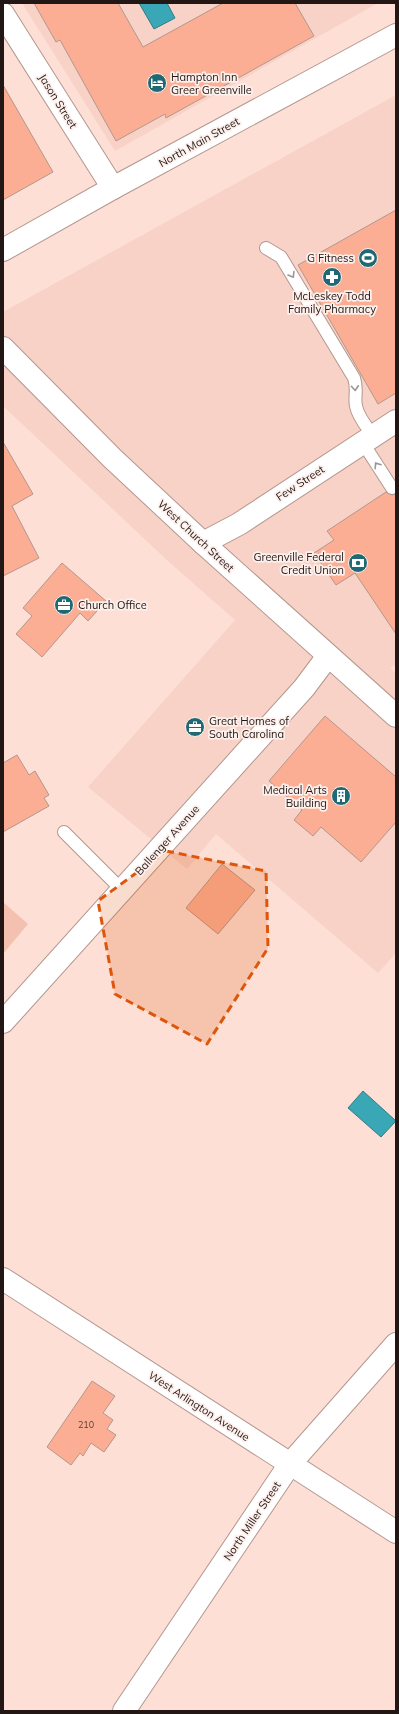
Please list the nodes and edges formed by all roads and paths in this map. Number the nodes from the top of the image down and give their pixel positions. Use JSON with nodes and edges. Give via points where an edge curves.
{"nodes":[{"id":1,"x":3,"y":14,"type":"edge"},
{"id":2,"x":396,"y":34,"type":"edge"},
{"id":3,"x":113,"y":188,"type":"junction"},
{"id":4,"x":266,"y":248,"type":"dead end"},
{"id":5,"x":3,"y":250,"type":"edge"},
{"id":6,"x":3,"y":348,"type":"edge"},
{"id":7,"x":395,"y":425,"type":"edge"},
{"id":8,"x":368,"y":440,"type":"junction"},
{"id":9,"x":392,"y":488,"type":"dead end"},
{"id":10,"x":203,"y":543,"type":"junction"},
{"id":11,"x":328,"y":656,"type":"junction"},
{"id":12,"x":396,"y":716,"type":"edge"},
{"id":13,"x":64,"y":832,"type":"dead end"},
{"id":14,"x":122,"y":890,"type":"junction"},
{"id":15,"x":3,"y":1022,"type":"edge"},
{"id":16,"x":3,"y":1279,"type":"edge"},
{"id":17,"x":396,"y":1344,"type":"edge"},
{"id":18,"x":290,"y":1464,"type":"junction"},
{"id":19,"x":396,"y":1532,"type":"edge"},
{"id":20,"x":124,"y":1711,"type":"edge"}],
"edges":[{"from":1,"to":3,"type":"street","name":"Jason Street"},
{"from":2,"to":3,"type":"street","name":"North Main Street"},
{"from":3,"to":5,"type":"street","name":"North Main Street"},
{"from":4,"to":8,"type":"lane","one_way":true,"via":[[281,257],[354,378],[357,386],[356,406]]},
{"from":6,"to":10,"type":"street","name":"West Church Street","via":[[112,458]]},
{"from":7,"to":8,"type":"street","name":"Few Street"},
{"from":9,"to":8,"type":"lane","one_way":true},
{"from":8,"to":10,"type":"street","name":"Few Street","via":[[239,524]]},
{"from":10,"to":11,"type":"street","name":"West Church Street"},
{"from":11,"to":12,"type":"street","name":"West Church Street"},
{"from":11,"to":14,"type":"street","name":"Ballenger Avenue","via":[[304,688]]},
{"from":13,"to":14,"type":"lane"},
{"from":14,"to":15,"type":"street","name":"Ballenger Avenue"},
{"from":16,"to":18,"type":"street","name":"West Arlington Avenue"},
{"from":17,"to":18,"type":"street","name":"North Miller Street"},
{"from":18,"to":19,"type":"street","name":"West Arlington Avenue"},
{"from":18,"to":20,"type":"street","name":"North Miller Street"}]}
